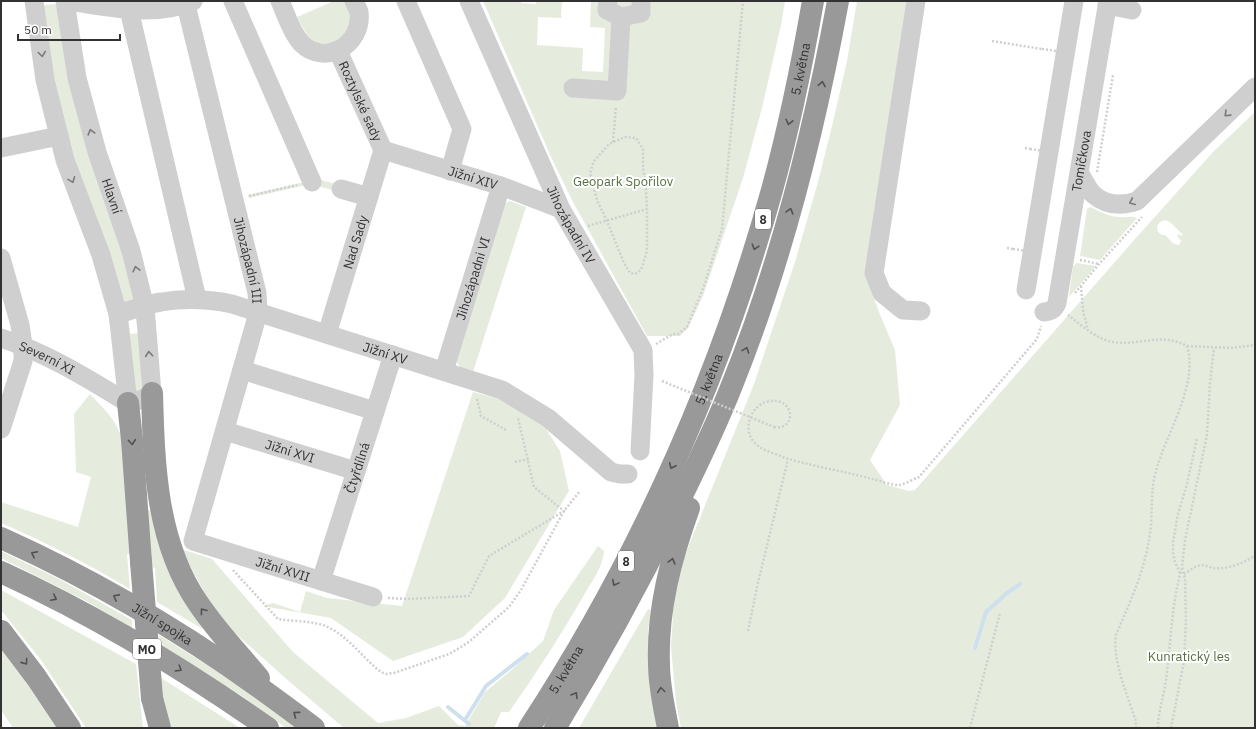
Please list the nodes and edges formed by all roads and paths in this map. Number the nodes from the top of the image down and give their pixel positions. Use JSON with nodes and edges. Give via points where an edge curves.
{"nodes":[{"id":1,"x":34,"y":1,"type":"edge"},
{"id":2,"x":65,"y":1,"type":"edge"},
{"id":3,"x":68,"y":1,"type":"edge"},
{"id":4,"x":233,"y":1,"type":"edge"},
{"id":5,"x":280,"y":1,"type":"edge"},
{"id":6,"x":354,"y":1,"type":"edge"},
{"id":7,"x":406,"y":1,"type":"edge"},
{"id":8,"x":469,"y":1,"type":"edge"},
{"id":9,"x":608,"y":1,"type":"edge"},
{"id":10,"x":641,"y":1,"type":"edge"},
{"id":11,"x":743,"y":1,"type":"edge"},
{"id":12,"x":813,"y":1,"type":"edge"},
{"id":13,"x":838,"y":1,"type":"edge"},
{"id":14,"x":916,"y":1,"type":"edge"},
{"id":15,"x":1074,"y":1,"type":"edge"},
{"id":16,"x":188,"y":2,"type":"edge"},
{"id":17,"x":1108,"y":3,"type":"edge"},
{"id":18,"x":132,"y":5,"type":"edge"},
{"id":19,"x":1132,"y":10,"type":"dead end"},
{"id":20,"x":621,"y":17,"type":"junction"},
{"id":21,"x":992,"y":41,"type":"dead end"},
{"id":22,"x":338,"y":51,"type":"junction"},
{"id":23,"x":1071,"y":53,"type":"dead end"},
{"id":24,"x":1114,"y":70,"type":"dead end"},
{"id":25,"x":1255,"y":87,"type":"edge"},
{"id":26,"x":572,"y":88,"type":"dead end"},
{"id":27,"x":617,"y":91,"type":"junction"},
{"id":28,"x":59,"y":136,"type":"junction"},
{"id":29,"x":613,"y":142,"type":"junction"},
{"id":30,"x":1,"y":148,"type":"edge"},
{"id":31,"x":1025,"y":148,"type":"dead end"},
{"id":32,"x":383,"y":150,"type":"junction"},
{"id":33,"x":1058,"y":153,"type":"dead end"},
{"id":34,"x":450,"y":171,"type":"junction"},
{"id":35,"x":1088,"y":174,"type":"junction"},
{"id":36,"x":312,"y":182,"type":"joint"},
{"id":37,"x":501,"y":186,"type":"junction"},
{"id":38,"x":341,"y":189,"type":"dead end"},
{"id":39,"x":249,"y":196,"type":"dead end"},
{"id":40,"x":369,"y":197,"type":"junction"},
{"id":41,"x":562,"y":209,"type":"junction"},
{"id":42,"x":646,"y":209,"type":"junction"},
{"id":43,"x":1136,"y":215,"type":"dead end"},
{"id":44,"x":1143,"y":215,"type":"dead end"},
{"id":45,"x":607,"y":221,"type":"junction"},
{"id":46,"x":574,"y":230,"type":"junction"},
{"id":47,"x":1007,"y":248,"type":"dead end"},
{"id":48,"x":1041,"y":253,"type":"dead end"},
{"id":49,"x":1,"y":258,"type":"edge"},
{"id":50,"x":1077,"y":259,"type":"dead end"},
{"id":51,"x":1099,"y":264,"type":"dead end"},
{"id":52,"x":1081,"y":286,"type":"dead end"},
{"id":53,"x":1026,"y":290,"type":"dead end"},
{"id":54,"x":197,"y":299,"type":"junction"},
{"id":55,"x":145,"y":307,"type":"junction"},
{"id":56,"x":921,"y":311,"type":"dead end"},
{"id":57,"x":1064,"y":312,"type":"dead end"},
{"id":58,"x":258,"y":313,"type":"junction"},
{"id":59,"x":118,"y":314,"type":"junction"},
{"id":60,"x":1043,"y":319,"type":"joint"},
{"id":61,"x":1088,"y":331,"type":"junction"},
{"id":62,"x":327,"y":334,"type":"junction"},
{"id":63,"x":671,"y":336,"type":"dead end"},
{"id":64,"x":1,"y":338,"type":"edge"},
{"id":65,"x":23,"y":345,"type":"junction"},
{"id":66,"x":1255,"y":345,"type":"edge"},
{"id":67,"x":1187,"y":346,"type":"junction"},
{"id":68,"x":1214,"y":348,"type":"junction"},
{"id":69,"x":392,"y":355,"type":"junction"},
{"id":70,"x":123,"y":359,"type":"junction"},
{"id":71,"x":242,"y":370,"type":"junction"},
{"id":72,"x":444,"y":371,"type":"junction"},
{"id":73,"x":1,"y":379,"type":"edge"},
{"id":74,"x":91,"y":381,"type":"junction"},
{"id":75,"x":473,"y":381,"type":"junction"},
{"id":76,"x":662,"y":381,"type":"dead end"},
{"id":77,"x":732,"y":386,"type":"junction"},
{"id":78,"x":1,"y":389,"type":"edge"},
{"id":79,"x":152,"y":393,"type":"junction"},
{"id":80,"x":513,"y":397,"type":"junction"},
{"id":81,"x":128,"y":403,"type":"junction"},
{"id":82,"x":375,"y":411,"type":"junction"},
{"id":83,"x":2,"y":423,"type":"edge"},
{"id":84,"x":153,"y":430,"type":"junction"},
{"id":85,"x":506,"y":430,"type":"dead end"},
{"id":86,"x":224,"y":431,"type":"junction"},
{"id":87,"x":1197,"y":438,"type":"dead end"},
{"id":88,"x":640,"y":451,"type":"dead end"},
{"id":89,"x":529,"y":459,"type":"junction"},
{"id":90,"x":788,"y":459,"type":"junction"},
{"id":91,"x":514,"y":462,"type":"dead end"},
{"id":92,"x":356,"y":471,"type":"junction"},
{"id":93,"x":628,"y":474,"type":"dead end"},
{"id":94,"x":580,"y":491,"type":"dead end"},
{"id":95,"x":564,"y":511,"type":"junction"},
{"id":96,"x":1,"y":538,"type":"edge"},
{"id":97,"x":193,"y":541,"type":"joint"},
{"id":98,"x":229,"y":552,"type":"junction"},
{"id":99,"x":1255,"y":555,"type":"edge"},
{"id":100,"x":1,"y":572,"type":"edge"},
{"id":101,"x":1182,"y":574,"type":"junction"},
{"id":102,"x":321,"y":581,"type":"junction"},
{"id":103,"x":373,"y":597,"type":"joint"},
{"id":104,"x":1000,"y":614,"type":"dead end"},
{"id":105,"x":1,"y":631,"type":"edge"},
{"id":106,"x":748,"y":631,"type":"dead end"},
{"id":107,"x":152,"y":698,"type":"junction"},
{"id":108,"x":278,"y":701,"type":"junction"},
{"id":109,"x":70,"y":728,"type":"edge"},
{"id":110,"x":152,"y":728,"type":"edge"},
{"id":111,"x":160,"y":728,"type":"edge"},
{"id":112,"x":268,"y":728,"type":"edge"},
{"id":113,"x":314,"y":728,"type":"edge"},
{"id":114,"x":529,"y":728,"type":"edge"},
{"id":115,"x":555,"y":728,"type":"edge"},
{"id":116,"x":668,"y":728,"type":"edge"},
{"id":117,"x":970,"y":728,"type":"edge"},
{"id":118,"x":1136,"y":728,"type":"edge"},
{"id":119,"x":1158,"y":728,"type":"edge"},
{"id":120,"x":1171,"y":728,"type":"edge"}],
"edges":[{"from":1,"to":28,"type":"street","one_way":true,"via":[[45,80]]},
{"from":55,"to":2,"type":"street","name":"Hlavní","one_way":true,"via":[[131,251],[97,152],[77,78]]},
{"from":3,"to":18,"type":"street","via":[[112,8]]},
{"from":4,"to":36,"type":"street"},
{"from":5,"to":22,"type":"street","name":"Roztylské sady","via":[[301,42],[320,53]]},
{"from":6,"to":22,"type":"street","name":"Roztylské sady","via":[[359,12],[358,25],[354,36]]},
{"from":7,"to":34,"type":"street","via":[[462,129]]},
{"from":8,"to":41,"type":"street","name":"Jihozápadní IV"},
{"from":9,"to":20,"type":"street","via":[[607,10]]},
{"from":10,"to":20,"type":"street","via":[[640,13]]},
{"from":11,"to":63,"type":"path","via":[[722,229],[704,286],[687,327]]},
{"from":12,"to":114,"type":"highway","name":"5. května","number":"8","one_way":true,"via":[[772,190],[739,295],[703,393],[658,496],[613,587],[574,657]]},
{"from":77,"to":13,"type":"highway","name":"5. května","number":"8","one_way":true,"via":[[763,301],[797,188]]},
{"from":14,"to":56,"type":"street","via":[[874,273],[882,293],[903,310]]},
{"from":15,"to":53,"type":"street"},
{"from":16,"to":18,"type":"street","via":[[153,10]]},
{"from":16,"to":58,"type":"street","name":"Jihozápadní III","via":[[257,293]]},
{"from":17,"to":19,"type":"street"},
{"from":17,"to":35,"type":"street","name":"Tomíčkova"},
{"from":18,"to":54,"type":"street","via":[[131,18]]},
{"from":20,"to":27,"type":"street"},
{"from":21,"to":23,"type":"path","bridge":true},
{"from":22,"to":32,"type":"street","name":"Roztylské sady"},
{"from":24,"to":35,"type":"path","via":[[1102,147]]},
{"from":25,"to":35,"type":"street","one_way":true,"via":[[1137,201],[1125,205],[1110,204],[1094,195]]},
{"from":26,"to":27,"type":"street"},
{"from":27,"to":29,"type":"path"},
{"from":28,"to":30,"type":"street"},
{"from":28,"to":59,"type":"street","one_way":true,"via":[[65,160],[101,255]]},
{"from":29,"to":42,"type":"path","via":[[625,137],[636,138],[643,149]]},
{"from":29,"to":45,"type":"path","via":[[594,161],[590,173]]},
{"from":31,"to":33,"type":"path","bridge":true},
{"from":32,"to":34,"type":"street","name":"Jižní XIV"},
{"from":32,"to":40,"type":"street","name":"Nad Sady"},
{"from":34,"to":37,"type":"street","name":"Jižní XIV"},
{"from":35,"to":60,"type":"street","name":"Tomíčkova","via":[[1058,303]]},
{"from":36,"to":39,"type":"path"},
{"from":37,"to":41,"type":"street","name":"Jižní XIV"},
{"from":37,"to":72,"type":"street","name":"Jihozápadni VI"},
{"from":38,"to":40,"type":"street"},
{"from":40,"to":62,"type":"street","name":"Nad Sady"},
{"from":41,"to":46,"type":"street","name":"Jihozápadní IV"},
{"from":42,"to":45,"type":"path"},
{"from":42,"to":45,"type":"path","via":[[647,251],[641,270],[635,274],[630,273],[624,263]]},
{"from":43,"to":44,"type":"path"},
{"from":45,"to":46,"type":"path"},
{"from":46,"to":88,"type":"street","name":"Jihozápadní IV","via":[[643,350]]},
{"from":47,"to":48,"type":"path","bridge":true},
{"from":49,"to":65,"type":"street"},
{"from":50,"to":51,"type":"path"},
{"from":52,"to":61,"type":"path"},
{"from":54,"to":55,"type":"street","name":"Jižní XV","via":[[159,302]]},
{"from":54,"to":58,"type":"street","name":"Jižní XV","via":[[232,304]]},
{"from":55,"to":59,"type":"street","name":"Jižní XV"},
{"from":79,"to":55,"type":"street","name":"Hlavní","one_way":true},
{"from":57,"to":61,"type":"path"},
{"from":58,"to":62,"type":"street","name":"Jižní XV"},
{"from":58,"to":71,"type":"street","name":"Jihozápadní III"},
{"from":59,"to":70,"type":"street"},
{"from":60,"to":90,"type":"path","via":[[1037,339],[919,477],[899,485]]},
{"from":61,"to":67,"type":"path","via":[[1111,341],[1124,343],[1164,339]]},
{"from":62,"to":69,"type":"street","name":"Jižní XV"},
{"from":64,"to":65,"type":"street","name":"Severní XI"},
{"from":65,"to":74,"type":"street","name":"Severní XI"},
{"from":65,"to":83,"type":"street","via":[[23,362]]},
{"from":66,"to":68,"type":"path"},
{"from":67,"to":68,"type":"path"},
{"from":67,"to":118,"type":"path","via":[[1189,374],[1155,472],[1145,561],[1115,642],[1117,663]]},
{"from":68,"to":101,"type":"path","via":[[1208,435],[1184,540]]},
{"from":69,"to":72,"type":"street","name":"Jižní XV"},
{"from":69,"to":82,"type":"street","name":"Čtyřdílná"},
{"from":70,"to":74,"type":"street","via":[[120,368],[111,378],[106,381]]},
{"from":70,"to":81,"type":"street"},
{"from":71,"to":82,"type":"street"},
{"from":71,"to":86,"type":"street","name":"Jihozápadní III"},
{"from":72,"to":75,"type":"street","name":"Jižní XV"},
{"from":73,"to":78,"type":"street","via":[[4,380]]},
{"from":74,"to":81,"type":"street","name":"Severní XI"},
{"from":75,"to":80,"type":"street","name":"Jižní XV","via":[[502,390]]},
{"from":75,"to":85,"type":"path","via":[[481,416]]},
{"from":76,"to":90,"type":"path","bridge":true,"via":[[774,426],[779,428],[787,424],[790,417],[790,409],[787,406],[776,401],[761,404],[754,412],[748,425],[748,430],[755,444]]},
{"from":115,"to":77,"type":"highway","name":"5. května","number":"8","one_way":true,"via":[[639,583]]},
{"from":116,"to":77,"type":"highway","one_way":true,"via":[[660,684],[659,644],[667,581],[680,535]]},
{"from":79,"to":81,"type":"street"},
{"from":79,"to":84,"type":"highway"},
{"from":80,"to":89,"type":"path"},
{"from":80,"to":93,"type":"street","name":"Jižní XV","via":[[548,418],[611,472]]},
{"from":81,"to":84,"type":"highway","via":[[145,417]]},
{"from":81,"to":107,"type":"highway","one_way":true,"bridge":true},
{"from":82,"to":92,"type":"street","name":"Čtyřdílná"},
{"from":108,"to":84,"type":"highway","one_way":true,"via":[[198,603],[178,567],[163,521]]},
{"from":86,"to":92,"type":"street","name":"Jižní XVI"},
{"from":86,"to":97,"type":"street","name":"Jihozápadní III"},
{"from":87,"to":101,"type":"path","via":[[1173,542],[1172,553]]},
{"from":89,"to":91,"type":"path"},
{"from":89,"to":95,"type":"path","via":[[534,487]]},
{"from":90,"to":106,"type":"path"},
{"from":92,"to":102,"type":"street","name":"Čtyřdílná"},
{"from":94,"to":95,"type":"path"},
{"from":95,"to":98,"type":"path","via":[[509,607],[461,648],[386,674],[329,628],[319,624],[278,620],[234,571]]},
{"from":95,"to":103,"type":"path","via":[[489,556],[469,596],[408,599]]},
{"from":108,"to":96,"type":"highway","name":"Jižní spojka","number":"MO","one_way":true,"via":[[213,655],[147,614]]},
{"from":97,"to":98,"type":"street","name":"Jižní XVII"},
{"from":98,"to":102,"type":"street","name":"Jižní XVII"},
{"from":99,"to":101,"type":"path","via":[[1233,566],[1219,568],[1200,565]]},
{"from":100,"to":112,"type":"highway","number":"MO","one_way":true,"via":[[120,634],[202,683]]},
{"from":101,"to":119,"type":"path","via":[[1175,598]]},
{"from":101,"to":120,"type":"path","via":[[1186,621],[1184,661]]},
{"from":102,"to":103,"type":"street","name":"Jižní XVII"},
{"from":104,"to":117,"type":"path"},
{"from":105,"to":109,"type":"highway","one_way":true},
{"from":107,"to":110,"type":"highway"},
{"from":107,"to":111,"type":"highway"},
{"from":113,"to":108,"type":"highway","name":"Jižní spojka","number":"MO","one_way":true}]}
